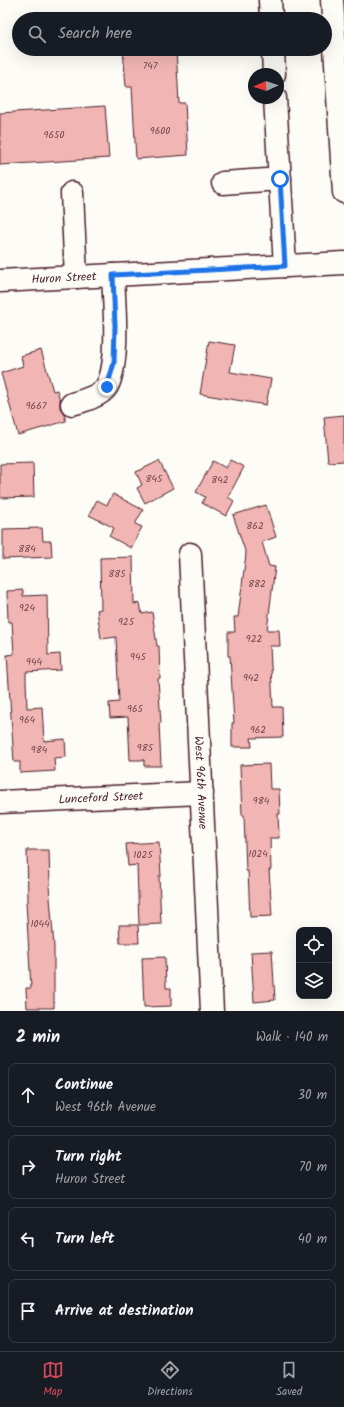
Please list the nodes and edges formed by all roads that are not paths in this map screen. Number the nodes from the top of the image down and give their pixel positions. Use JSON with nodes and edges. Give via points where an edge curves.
{"nodes":[{"id":1,"x":270,"y":0,"type":"edge"},
{"id":2,"x":332,"y":0,"type":"edge"},
{"id":3,"x":271,"y":12,"type":"edge"},
{"id":4,"x":273,"y":56,"type":"edge"},
{"id":5,"x":274,"y":68,"type":"edge"},
{"id":6,"x":275,"y":104,"type":"edge"},
{"id":7,"x":280,"y":179,"type":"junction"},
{"id":8,"x":223,"y":183,"type":"dead end"},
{"id":9,"x":344,"y":192,"type":"edge"},
{"id":10,"x":72,"y":193,"type":"dead end"},
{"id":11,"x":344,"y":262,"type":"edge"},
{"id":12,"x":285,"y":266,"type":"junction"},
{"id":13,"x":113,"y":275,"type":"junction"},
{"id":14,"x":76,"y":277,"type":"junction"},
{"id":15,"x":0,"y":281,"type":"edge"},
{"id":16,"x":72,"y":404,"type":"dead end"},
{"id":17,"x":190,"y":554,"type":"dead end"},
{"id":18,"x":202,"y":793,"type":"junction"},
{"id":19,"x":0,"y":802,"type":"edge"},
{"id":20,"x":212,"y":1011,"type":"edge"}],
"edges":[{"from":1,"to":3,"type":"street"},
{"from":2,"to":9,"type":"street"},
{"from":4,"to":5,"type":"street"},
{"from":6,"to":7,"type":"street"},
{"from":7,"to":8,"type":"street"},
{"from":7,"to":12,"type":"street"},
{"from":10,"to":14,"type":"street"},
{"from":11,"to":12,"type":"street","name":"Huron Street"},
{"from":12,"to":13,"type":"street","name":"Huron Street"},
{"from":13,"to":14,"type":"street","name":"Huron Street"},
{"from":13,"to":16,"type":"street","via":[[114,363],[109,381],[107,387],[91,399]]},
{"from":14,"to":15,"type":"street","name":"Huron Street"},
{"from":17,"to":18,"type":"street","name":"West 96th Avenue"},
{"from":18,"to":19,"type":"street","name":"Lunceford Street"},
{"from":18,"to":20,"type":"street","name":"West 96th Avenue"}]}
